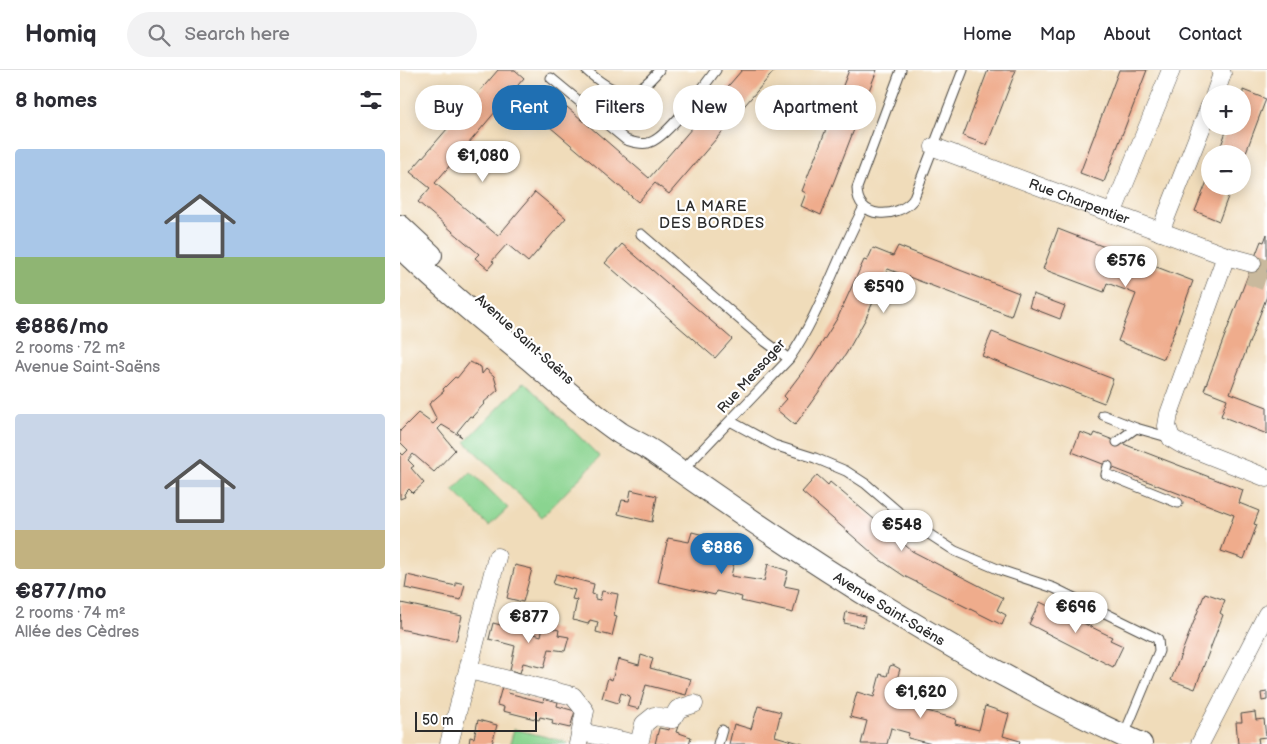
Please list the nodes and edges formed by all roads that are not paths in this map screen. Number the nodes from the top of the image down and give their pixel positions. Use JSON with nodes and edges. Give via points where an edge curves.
{"nodes":[{"id":1,"x":586,"y":70,"type":"edge"},
{"id":2,"x":659,"y":70,"type":"edge"},
{"id":3,"x":716,"y":70,"type":"edge"},
{"id":4,"x":901,"y":70,"type":"edge"},
{"id":5,"x":963,"y":70,"type":"edge"},
{"id":6,"x":1171,"y":70,"type":"edge"},
{"id":7,"x":1220,"y":70,"type":"edge"},
{"id":8,"x":551,"y":78,"type":"dead end"},
{"id":9,"x":1218,"y":85,"type":"edge"},
{"id":10,"x":1201,"y":129,"type":"edge"},
{"id":11,"x":934,"y":147,"type":"junction"},
{"id":12,"x":864,"y":207,"type":"junction"},
{"id":13,"x":1112,"y":214,"type":"junction"},
{"id":14,"x":400,"y":226,"type":"edge"},
{"id":15,"x":1160,"y":232,"type":"junction"},
{"id":16,"x":640,"y":234,"type":"dead end"},
{"id":17,"x":400,"y":247,"type":"edge"},
{"id":18,"x":1224,"y":261,"type":"junction"},
{"id":19,"x":1250,"y":269,"type":"tunnel mouth"},
{"id":20,"x":789,"y":359,"type":"junction"},
{"id":21,"x":1103,"y":415,"type":"dead end"},
{"id":22,"x":730,"y":421,"type":"junction"},
{"id":23,"x":1136,"y":428,"type":"junction"},
{"id":24,"x":1171,"y":438,"type":"junction"},
{"id":25,"x":1117,"y":442,"type":"dead end"},
{"id":26,"x":652,"y":450,"type":"junction"},
{"id":27,"x":1108,"y":466,"type":"dead end"},
{"id":28,"x":681,"y":472,"type":"junction"},
{"id":29,"x":1267,"y":478,"type":"edge"},
{"id":30,"x":1178,"y":503,"type":"dead end"},
{"id":31,"x":496,"y":557,"type":"dead end"},
{"id":32,"x":1266,"y":618,"type":"edge"},
{"id":33,"x":469,"y":670,"type":"junction"},
{"id":34,"x":694,"y":704,"type":"dead end"},
{"id":35,"x":722,"y":730,"type":"dead end"},
{"id":36,"x":580,"y":738,"type":"edge"},
{"id":37,"x":1132,"y":740,"type":"edge"},
{"id":38,"x":449,"y":744,"type":"edge"},
{"id":39,"x":638,"y":744,"type":"edge"},
{"id":40,"x":718,"y":744,"type":"edge"},
{"id":41,"x":1200,"y":744,"type":"edge"}],
"edges":[{"from":1,"to":2,"type":"lane","via":[[611,90],[629,92],[646,84]]},
{"from":3,"to":8,"type":"lane","via":[[664,135],[650,143],[639,144],[626,140]]},
{"from":4,"to":12,"type":"lane","via":[[859,180],[857,195]]},
{"from":5,"to":11,"type":"lane"},
{"from":6,"to":13,"type":"street"},
{"from":7,"to":9,"type":"street"},
{"from":10,"to":15,"type":"street"},
{"from":11,"to":12,"type":"lane","via":[[908,206],[889,215]]},
{"from":11,"to":13,"type":"street","name":"Rue Charpentier"},
{"from":12,"to":20,"type":"lane","name":"Rue Messager","via":[[805,333]]},
{"from":13,"to":15,"type":"street","name":"Rue Charpentier"},
{"from":14,"to":26,"type":"street","name":"Avenue Saint-Saëns","via":[[556,364],[576,386],[628,426]]},
{"from":15,"to":18,"type":"street","name":"Rue Charpentier"},
{"from":16,"to":20,"type":"lane"},
{"from":17,"to":26,"type":"street","name":"Avenue Saint-Saëns","via":[[558,384],[620,433]]},
{"from":18,"to":19,"type":"street","name":"Rue Charpentier"},
{"from":18,"to":24,"type":"street","via":[[1169,414],[1167,426]]},
{"from":20,"to":22,"type":"lane","name":"Rue Messager"},
{"from":21,"to":23,"type":"lane"},
{"from":22,"to":28,"type":"lane","name":"Rue Messager"},
{"from":22,"to":37,"type":"lane","via":[[774,445],[846,471],[909,521],[955,551],[1054,588],[1158,638],[1159,651]]},
{"from":23,"to":24,"type":"lane"},
{"from":23,"to":25,"type":"lane"},
{"from":24,"to":29,"type":"street"},
{"from":26,"to":28,"type":"street","name":"Avenue Saint-Saëns"},
{"from":27,"to":30,"type":"lane","via":[[1106,474]]},
{"from":28,"to":37,"type":"street","name":"Avenue Saint-Saëns","via":[[841,581],[951,645]]},
{"from":31,"to":33,"type":"street"},
{"from":32,"to":41,"type":"street"},
{"from":33,"to":36,"type":"street","via":[[573,696],[585,711]]},
{"from":33,"to":38,"type":"street"},
{"from":34,"to":39,"type":"street","via":[[678,709],[672,719],[654,716],[644,724]]},
{"from":35,"to":40,"type":"lane"},
{"from":36,"to":39,"type":"street"}]}
